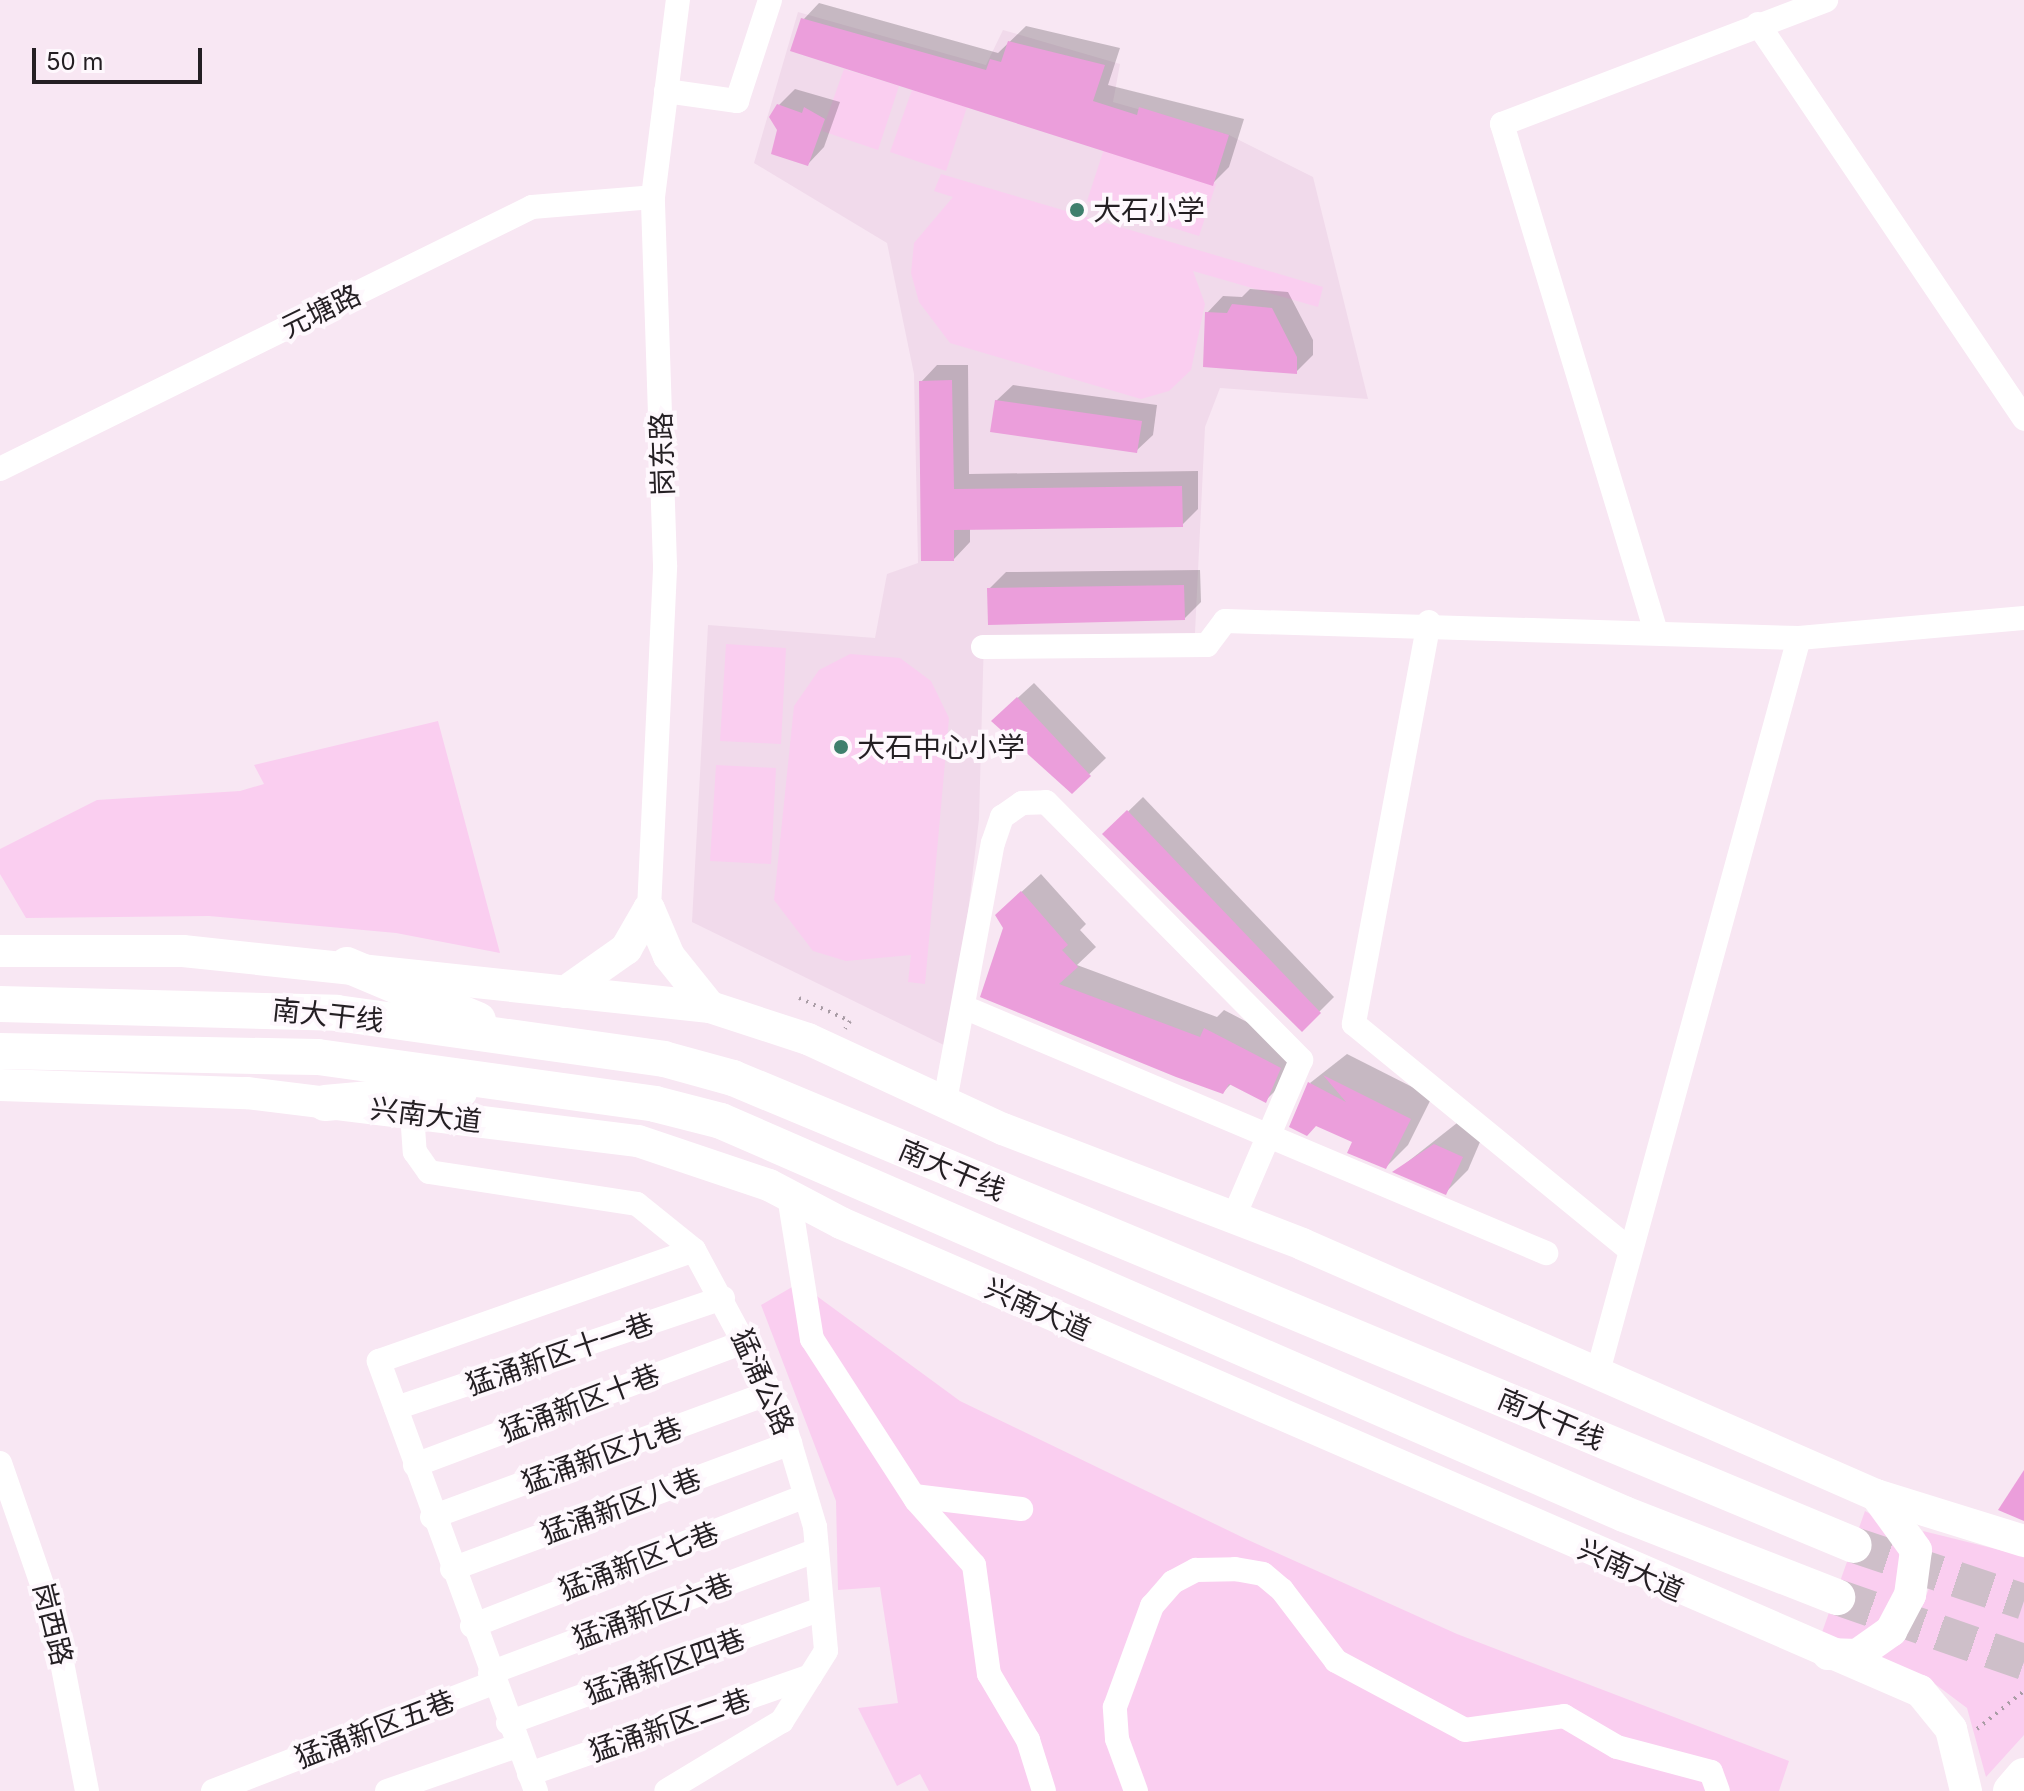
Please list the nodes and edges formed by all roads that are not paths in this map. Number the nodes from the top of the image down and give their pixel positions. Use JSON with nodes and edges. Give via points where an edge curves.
{"nodes":[{"id":1,"x":678,"y":0,"type":"edge"},
{"id":2,"x":770,"y":0,"type":"edge"},
{"id":3,"x":1826,"y":0,"type":"edge"},
{"id":4,"x":1769,"y":14,"type":"edge"},
{"id":5,"x":666,"y":91,"type":"junction"},
{"id":6,"x":653,"y":197,"type":"junction"},
{"id":7,"x":2024,"y":419,"type":"edge"},
{"id":8,"x":0,"y":469,"type":"edge"},
{"id":9,"x":2024,"y":618,"type":"edge"},
{"id":10,"x":1429,"y":622,"type":"junction"},
{"id":11,"x":1656,"y":632,"type":"junction"},
{"id":12,"x":1799,"y":638,"type":"junction"},
{"id":13,"x":983,"y":647,"type":"dead end"},
{"id":14,"x":649,"y":909,"type":"junction"},
{"id":15,"x":0,"y":951,"type":"edge"},
{"id":16,"x":347,"y":965,"type":"junction"},
{"id":17,"x":565,"y":992,"type":"junction"},
{"id":18,"x":0,"y":1004,"type":"edge"},
{"id":19,"x":710,"y":1007,"type":"junction"},
{"id":20,"x":966,"y":1008,"type":"junction"},
{"id":21,"x":527,"y":1041,"type":"junction"},
{"id":22,"x":0,"y":1051,"type":"edge"},
{"id":23,"x":0,"y":1085,"type":"edge"},
{"id":24,"x":523,"y":1086,"type":"junction"},
{"id":25,"x":945,"y":1101,"type":"junction"},
{"id":26,"x":325,"y":1103,"type":"junction"},
{"id":27,"x":412,"y":1113,"type":"junction"},
{"id":28,"x":1268,"y":1134,"type":"junction"},
{"id":29,"x":789,"y":1196,"type":"junction"},
{"id":30,"x":1234,"y":1216,"type":"junction"},
{"id":31,"x":694,"y":1250,"type":"junction"},
{"id":32,"x":1630,"y":1250,"type":"junction"},
{"id":33,"x":1546,"y":1253,"type":"dead end"},
{"id":34,"x":723,"y":1298,"type":"junction"},
{"id":35,"x":746,"y":1341,"type":"junction"},
{"id":36,"x":1597,"y":1375,"type":"junction"},
{"id":37,"x":771,"y":1392,"type":"junction"},
{"id":38,"x":396,"y":1408,"type":"junction"},
{"id":39,"x":790,"y":1443,"type":"junction"},
{"id":40,"x":0,"y":1463,"type":"edge"},
{"id":41,"x":415,"y":1465,"type":"junction"},
{"id":42,"x":1876,"y":1495,"type":"junction"},
{"id":43,"x":806,"y":1496,"type":"junction"},
{"id":44,"x":914,"y":1496,"type":"junction"},
{"id":45,"x":1021,"y":1509,"type":"dead end"},
{"id":46,"x":432,"y":1517,"type":"junction"},
{"id":47,"x":2024,"y":1541,"type":"edge"},
{"id":48,"x":1854,"y":1545,"type":"tunnel mouth"},
{"id":49,"x":817,"y":1550,"type":"junction"},
{"id":50,"x":452,"y":1569,"type":"junction"},
{"id":51,"x":1837,"y":1597,"type":"tunnel mouth"},
{"id":52,"x":822,"y":1609,"type":"junction"},
{"id":53,"x":472,"y":1626,"type":"junction"},
{"id":54,"x":1821,"y":1653,"type":"junction"},
{"id":55,"x":810,"y":1676,"type":"junction"},
{"id":56,"x":492,"y":1678,"type":"junction"},
{"id":57,"x":508,"y":1723,"type":"junction"},
{"id":58,"x":517,"y":1746,"type":"junction"},
{"id":59,"x":2024,"y":1776,"type":"edge"},
{"id":60,"x":533,"y":1783,"type":"edge"},
{"id":61,"x":87,"y":1791,"type":"edge"},
{"id":62,"x":213,"y":1791,"type":"edge"},
{"id":63,"x":387,"y":1791,"type":"edge"},
{"id":64,"x":666,"y":1791,"type":"edge"},
{"id":65,"x":1044,"y":1791,"type":"edge"},
{"id":66,"x":1136,"y":1791,"type":"edge"},
{"id":67,"x":1718,"y":1791,"type":"edge"},
{"id":68,"x":1966,"y":1791,"type":"edge"},
{"id":69,"x":2011,"y":1791,"type":"edge"}],
"edges":[{"from":1,"to":5,"type":"street","name":"岗东路"},
{"from":2,"to":5,"type":"street","via":[[737,101]]},
{"from":3,"to":4,"type":"street"},
{"from":4,"to":7,"type":"street"},
{"from":4,"to":11,"type":"street","via":[[1502,124]]},
{"from":5,"to":6,"type":"street","name":"岗东路"},
{"from":6,"to":8,"type":"street","name":"元塘路","via":[[532,207]]},
{"from":6,"to":14,"type":"street","name":"岗东路","via":[[665,565]]},
{"from":9,"to":12,"type":"street"},
{"from":10,"to":11,"type":"street"},
{"from":10,"to":13,"type":"street","via":[[1225,621],[1207,645]]},
{"from":10,"to":32,"type":"street","via":[[1354,1024]]},
{"from":11,"to":12,"type":"street"},
{"from":12,"to":32,"type":"street"},
{"from":14,"to":17,"type":"main road","via":[[626,949]]},
{"from":14,"to":19,"type":"main road","via":[[669,956]]},
{"from":15,"to":16,"type":"main road","via":[[183,951]]},
{"from":16,"to":17,"type":"main road"},
{"from":16,"to":21,"type":"highway"},
{"from":17,"to":19,"type":"main road"},
{"from":18,"to":21,"type":"highway","name":"南大干线","via":[[337,1013]]},
{"from":19,"to":25,"type":"main road","via":[[808,1039]]},
{"from":20,"to":25,"type":"street"},
{"from":20,"to":28,"type":"street"},
{"from":20,"to":28,"type":"street","via":[[1002,817],[1022,803],[1046,802],[1301,1060]]},
{"from":21,"to":48,"type":"highway","name":"南大干线","via":[[664,1059],[733,1078]]},
{"from":22,"to":24,"type":"highway","name":"南大干线","via":[[237,1050]]},
{"from":23,"to":26,"type":"main road","name":"兴南大道"},
{"from":24,"to":26,"type":"highway"},
{"from":24,"to":51,"type":"highway","name":"南大干线","via":[[721,1121],[1624,1514]]},
{"from":25,"to":30,"type":"main road"},
{"from":26,"to":27,"type":"main road","name":"兴南大道"},
{"from":27,"to":29,"type":"main road","name":"兴南大道","via":[[638,1141]]},
{"from":27,"to":31,"type":"street","name":"猛涌公路","via":[[415,1152],[429,1172],[637,1204]]},
{"from":28,"to":30,"type":"street"},
{"from":28,"to":33,"type":"street"},
{"from":29,"to":44,"type":"street","via":[[812,1339]]},
{"from":29,"to":54,"type":"main road","name":"兴南大道"},
{"from":30,"to":36,"type":"main road"},
{"from":31,"to":34,"type":"street","name":"猛涌公路"},
{"from":31,"to":38,"type":"street","via":[[379,1361]]},
{"from":32,"to":36,"type":"street"},
{"from":34,"to":35,"type":"street","name":"猛涌公路"},
{"from":34,"to":38,"type":"street","name":"猛涌新区十一巷"},
{"from":35,"to":37,"type":"street","name":"猛涌公路"},
{"from":35,"to":41,"type":"street","name":"猛涌新区十巷"},
{"from":36,"to":42,"type":"main road"},
{"from":37,"to":39,"type":"street","name":"猛涌公路"},
{"from":37,"to":46,"type":"street","name":"猛涌新区九巷"},
{"from":38,"to":41,"type":"street"},
{"from":39,"to":43,"type":"street","name":"猛涌公路"},
{"from":39,"to":50,"type":"street","name":"猛涌新区八巷"},
{"from":40,"to":61,"type":"street","name":"岗西路","via":[[53,1616]]},
{"from":41,"to":46,"type":"street"},
{"from":42,"to":47,"type":"main road"},
{"from":42,"to":54,"type":"main road","via":[[1916,1550],[1910,1595],[1891,1631],[1857,1655]]},
{"from":43,"to":49,"type":"street","name":"猛涌公路"},
{"from":43,"to":53,"type":"street","name":"猛涌新区七巷"},
{"from":44,"to":45,"type":"street"},
{"from":44,"to":65,"type":"street","via":[[974,1565],[989,1674],[1028,1740]]},
{"from":46,"to":50,"type":"street"},
{"from":49,"to":52,"type":"street","name":"猛涌公路"},
{"from":49,"to":56,"type":"street","name":"猛涌新区六巷"},
{"from":50,"to":53,"type":"street"},
{"from":52,"to":55,"type":"street","name":"猛涌公路","via":[[826,1651]]},
{"from":52,"to":57,"type":"street","name":"猛涌新区四巷"},
{"from":53,"to":56,"type":"street"},
{"from":54,"to":68,"type":"main road","name":"兴南大道","via":[[1920,1691],[1951,1729]]},
{"from":55,"to":60,"type":"street","name":"猛涌新区二巷"},
{"from":55,"to":64,"type":"street","name":"猛涌公路","via":[[782,1721]]},
{"from":56,"to":57,"type":"street"},
{"from":56,"to":62,"type":"street","name":"猛涌新区五巷"},
{"from":57,"to":58,"type":"street"},
{"from":58,"to":60,"type":"street"},
{"from":58,"to":63,"type":"street"},
{"from":59,"to":69,"type":"highway"},
{"from":66,"to":67,"type":"street","via":[[1117,1739],[1115,1707],[1152,1606],[1196,1570],[1235,1569],[1263,1574],[1282,1590],[1336,1661],[1465,1730],[1564,1716],[1617,1747],[1711,1772]]}]}
